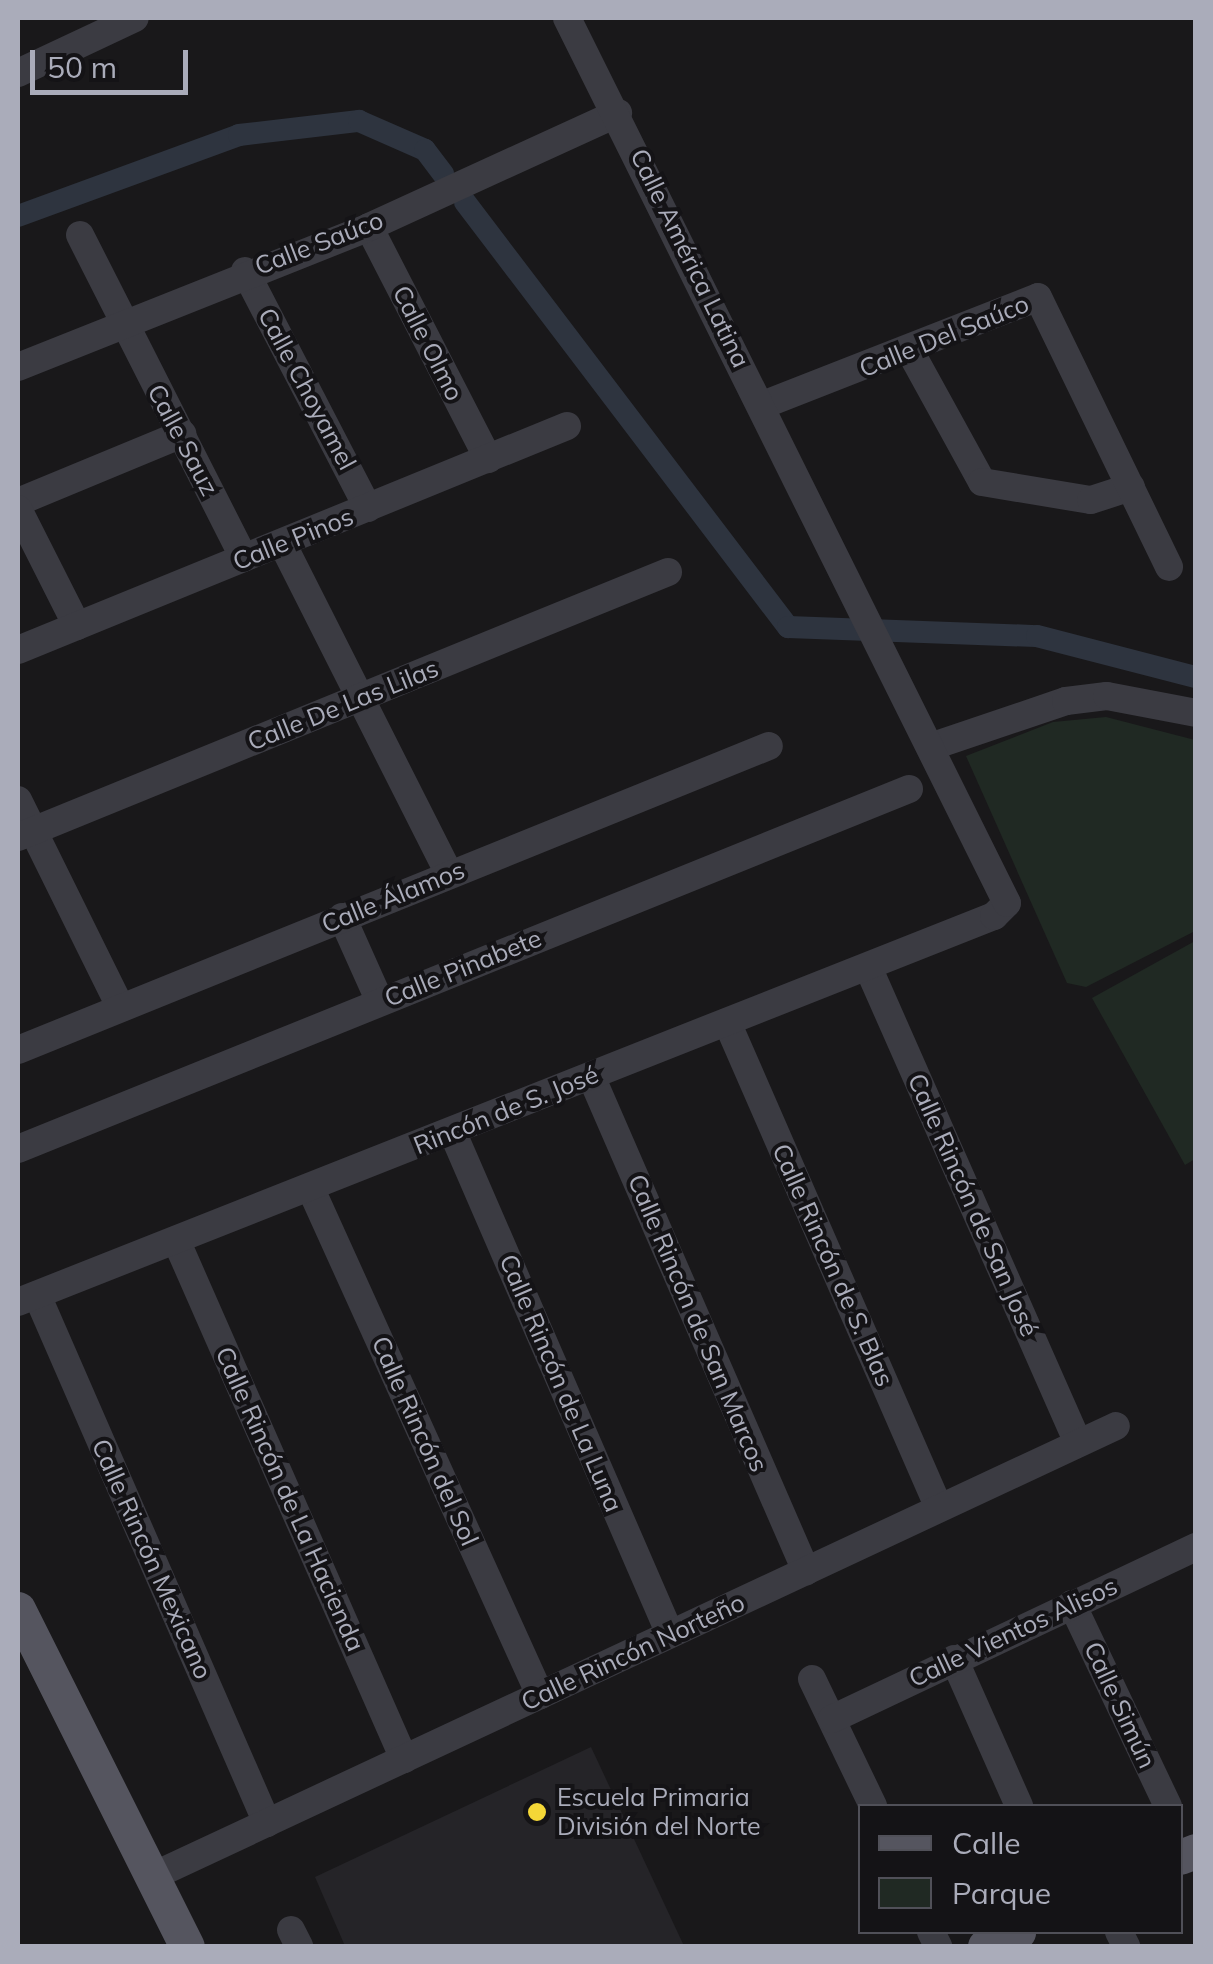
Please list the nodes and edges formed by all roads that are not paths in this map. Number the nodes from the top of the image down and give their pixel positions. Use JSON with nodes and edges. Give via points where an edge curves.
{"nodes":[{"id":1,"x":134,"y":18,"type":"edge"},
{"id":2,"x":567,"y":18,"type":"edge"},
{"id":3,"x":20,"y":67,"type":"edge"},
{"id":4,"x":618,"y":113,"type":"junction"},
{"id":5,"x":369,"y":226,"type":"junction"},
{"id":6,"x":80,"y":235,"type":"dead end"},
{"id":7,"x":245,"y":271,"type":"junction"},
{"id":8,"x":119,"y":324,"type":"junction"},
{"id":9,"x":910,"y":351,"type":"junction"},
{"id":10,"x":18,"y":367,"type":"edge"},
{"id":11,"x":763,"y":405,"type":"junction"},
{"id":12,"x":567,"y":426,"type":"dead end"},
{"id":13,"x":182,"y":434,"type":"junction"},
{"id":14,"x":488,"y":459,"type":"junction"},
{"id":15,"x":1131,"y":488,"type":"junction"},
{"id":16,"x":18,"y":506,"type":"edge"},
{"id":17,"x":368,"y":508,"type":"junction"},
{"id":18,"x":282,"y":543,"type":"junction"},
{"id":19,"x":244,"y":558,"type":"junction"},
{"id":20,"x":1169,"y":567,"type":"dead end"},
{"id":21,"x":668,"y":572,"type":"dead end"},
{"id":22,"x":77,"y":626,"type":"junction"},
{"id":23,"x":18,"y":650,"type":"edge"},
{"id":24,"x":361,"y":697,"type":"junction"},
{"id":25,"x":1196,"y":712,"type":"edge"},
{"id":26,"x":769,"y":746,"type":"dead end"},
{"id":27,"x":933,"y":746,"type":"junction"},
{"id":28,"x":909,"y":789,"type":"dead end"},
{"id":29,"x":18,"y":800,"type":"edge"},
{"id":30,"x":25,"y":834,"type":"edge"},
{"id":31,"x":449,"y":874,"type":"junction"},
{"id":32,"x":994,"y":916,"type":"joint"},
{"id":33,"x":342,"y":917,"type":"junction"},
{"id":34,"x":868,"y":966,"type":"junction"},
{"id":35,"x":380,"y":1002,"type":"junction"},
{"id":36,"x":122,"y":1008,"type":"junction"},
{"id":37,"x":727,"y":1022,"type":"junction"},
{"id":38,"x":18,"y":1050,"type":"edge"},
{"id":39,"x":591,"y":1076,"type":"junction"},
{"id":40,"x":452,"y":1131,"type":"junction"},
{"id":41,"x":18,"y":1149,"type":"edge"},
{"id":42,"x":310,"y":1186,"type":"junction"},
{"id":43,"x":176,"y":1240,"type":"junction"},
{"id":44,"x":27,"y":1299,"type":"edge"},
{"id":45,"x":1116,"y":1426,"type":"dead end"},
{"id":46,"x":1078,"y":1444,"type":"junction"},
{"id":47,"x":939,"y":1508,"type":"junction"},
{"id":48,"x":1193,"y":1554,"type":"edge"},
{"id":49,"x":806,"y":1571,"type":"junction"},
{"id":50,"x":1072,"y":1604,"type":"junction"},
{"id":51,"x":18,"y":1611,"type":"edge"},
{"id":52,"x":670,"y":1634,"type":"junction"},
{"id":53,"x":954,"y":1659,"type":"junction"},
{"id":54,"x":812,"y":1679,"type":"dead end"},
{"id":55,"x":540,"y":1695,"type":"junction"},
{"id":56,"x":832,"y":1720,"type":"junction"},
{"id":57,"x":404,"y":1759,"type":"junction"},
{"id":58,"x":872,"y":1804,"type":"edge"},
{"id":59,"x":1018,"y":1804,"type":"edge"},
{"id":60,"x":1167,"y":1804,"type":"edge"},
{"id":61,"x":266,"y":1823,"type":"junction"},
{"id":62,"x":152,"y":1877,"type":"junction"},
{"id":63,"x":1013,"y":1934,"type":"edge"},
{"id":64,"x":187,"y":1946,"type":"edge"},
{"id":65,"x":986,"y":1946,"type":"edge"}],
"edges":[{"from":1,"to":3,"type":"street"},
{"from":2,"to":4,"type":"street","name":"Calle América Latina"},
{"from":4,"to":5,"type":"street","name":"Calle Saúco"},
{"from":4,"to":11,"type":"street","name":"Calle América Latina"},
{"from":5,"to":7,"type":"street","name":"Calle Saúco"},
{"from":5,"to":14,"type":"street","name":"Calle Olmo"},
{"from":6,"to":8,"type":"street","name":"Calle Sauz"},
{"from":7,"to":8,"type":"street","name":"Calle Saúco"},
{"from":7,"to":17,"type":"street","name":"Calle Choyamel"},
{"from":8,"to":10,"type":"street","name":"Calle Saúco"},
{"from":8,"to":13,"type":"street","name":"Calle Sauz"},
{"from":9,"to":11,"type":"street","name":"Calle Del Saúco"},
{"from":9,"to":15,"type":"street","via":[[982,482],[1092,500]]},
{"from":9,"to":15,"type":"street","name":"Calle Del Saúco","via":[[1042,299]]},
{"from":11,"to":27,"type":"street","name":"Calle América Latina"},
{"from":12,"to":14,"type":"street","name":"Calle Pinos"},
{"from":13,"to":16,"type":"street"},
{"from":13,"to":19,"type":"street","name":"Calle Sauz"},
{"from":14,"to":17,"type":"street","name":"Calle Pinos"},
{"from":15,"to":20,"type":"street"},
{"from":16,"to":22,"type":"street"},
{"from":17,"to":18,"type":"street","name":"Calle Pinos"},
{"from":18,"to":19,"type":"street","name":"Calle Pinos"},
{"from":18,"to":24,"type":"street"},
{"from":19,"to":22,"type":"street","name":"Calle Pinos"},
{"from":21,"to":24,"type":"street","name":"Calle De Las Lilas"},
{"from":22,"to":23,"type":"street","name":"Calle Pinos"},
{"from":24,"to":30,"type":"street","name":"Calle De Las Lilas"},
{"from":24,"to":31,"type":"street"},
{"from":25,"to":27,"type":"street","via":[[1137,699],[1080,699],[1013,714]]},
{"from":26,"to":31,"type":"street","name":"Calle Álamos"},
{"from":27,"to":32,"type":"street","name":"Calle América Latina","via":[[1005,889],[1007,902]]},
{"from":28,"to":35,"type":"street","name":"Calle Pinabete"},
{"from":29,"to":30,"type":"street"},
{"from":30,"to":36,"type":"street"},
{"from":31,"to":33,"type":"street","name":"Calle Álamos"},
{"from":32,"to":34,"type":"street","name":"Rincón de S. José"},
{"from":33,"to":35,"type":"street"},
{"from":33,"to":36,"type":"street","name":"Calle Álamos"},
{"from":34,"to":37,"type":"street","name":"Rincón de S. José"},
{"from":34,"to":46,"type":"street","name":"Calle Rincón de San José"},
{"from":35,"to":41,"type":"street","name":"Calle Pinabete"},
{"from":36,"to":38,"type":"street","name":"Calle Álamos"},
{"from":37,"to":39,"type":"street","name":"Rincón de S. José"},
{"from":37,"to":47,"type":"street","name":"Calle Rincón de S. Blas"},
{"from":39,"to":40,"type":"street","name":"Rincón de S. José"},
{"from":39,"to":49,"type":"street","name":"Calle Rincón de San Marcos"},
{"from":40,"to":42,"type":"street","name":"Rincón de S. José"},
{"from":40,"to":52,"type":"street","name":"Calle Rincón de La Luna"},
{"from":42,"to":43,"type":"street","name":"Rincón de S. José"},
{"from":42,"to":55,"type":"street","name":"Calle Rincón del Sol"},
{"from":43,"to":44,"type":"street","name":"Rincón de S. José"},
{"from":43,"to":57,"type":"street","name":"Calle Rincón de La Hacienda"},
{"from":44,"to":61,"type":"street","name":"Calle Rincón Mexicano"},
{"from":45,"to":46,"type":"street","name":"Calle Rincón Norteño"},
{"from":46,"to":47,"type":"street","name":"Calle Rincón Norteño"},
{"from":47,"to":49,"type":"street","name":"Calle Rincón Norteño"},
{"from":48,"to":50,"type":"street","name":"Calle Vientos Alisos"},
{"from":49,"to":52,"type":"street","name":"Calle Rincón Norteño"},
{"from":50,"to":53,"type":"street","name":"Calle Vientos Alisos"},
{"from":50,"to":60,"type":"street","name":"Calle Simún"},
{"from":51,"to":62,"type":"main road"},
{"from":52,"to":55,"type":"street","name":"Calle Rincón Norteño"},
{"from":53,"to":56,"type":"street","name":"Calle Vientos Alisos"},
{"from":53,"to":59,"type":"street"},
{"from":54,"to":56,"type":"street"},
{"from":55,"to":57,"type":"street","name":"Calle Rincón Norteño"},
{"from":56,"to":58,"type":"street"},
{"from":57,"to":61,"type":"street","name":"Calle Rincón Norteño"},
{"from":61,"to":62,"type":"street","name":"Calle Rincón Norteño"},
{"from":62,"to":64,"type":"main road"},
{"from":63,"to":65,"type":"main road"}]}
